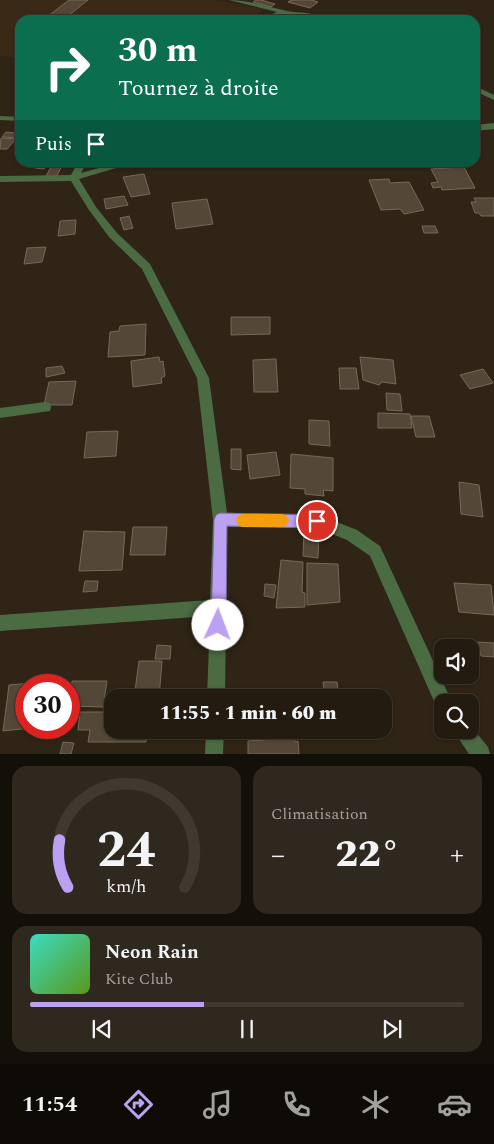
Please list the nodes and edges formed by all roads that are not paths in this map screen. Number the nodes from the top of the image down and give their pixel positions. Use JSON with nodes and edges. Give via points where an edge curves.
{"nodes":[{"id":1,"x":232,"y":0,"type":"edge"},
{"id":2,"x":288,"y":12,"type":"junction"},
{"id":3,"x":272,"y":15,"type":"edge"},
{"id":4,"x":309,"y":15,"type":"edge"},
{"id":5,"x":480,"y":91,"type":"edge"},
{"id":6,"x":494,"y":98,"type":"edge"},
{"id":7,"x":0,"y":118,"type":"edge"},
{"id":8,"x":15,"y":119,"type":"edge"},
{"id":9,"x":494,"y":126,"type":"edge"},
{"id":10,"x":480,"y":127,"type":"edge"},
{"id":11,"x":80,"y":167,"type":"edge"},
{"id":12,"x":117,"y":167,"type":"edge"},
{"id":13,"x":74,"y":178,"type":"junction"},
{"id":14,"x":0,"y":179,"type":"edge"},
{"id":15,"x":45,"y":407,"type":"dead end"},
{"id":16,"x":0,"y":413,"type":"edge"},
{"id":17,"x":220,"y":520,"type":"junction"},
{"id":18,"x":219,"y":607,"type":"junction"},
{"id":19,"x":0,"y":623,"type":"edge"},
{"id":20,"x":216,"y":689,"type":"edge"},
{"id":21,"x":438,"y":694,"type":"edge"},
{"id":22,"x":215,"y":739,"type":"edge"},
{"id":23,"x":469,"y":739,"type":"edge"},
{"id":24,"x":214,"y":754,"type":"edge"},
{"id":25,"x":481,"y":754,"type":"edge"}],
"edges":[{"from":1,"to":2,"type":"street"},
{"from":2,"to":3,"type":"street"},
{"from":2,"to":4,"type":"street"},
{"from":5,"to":6,"type":"street"},
{"from":7,"to":8,"type":"street"},
{"from":9,"to":10,"type":"street"},
{"from":11,"to":13,"type":"street"},
{"from":12,"to":13,"type":"street"},
{"from":13,"to":14,"type":"street"},
{"from":13,"to":17,"type":"street","via":[[113,235],[146,267],[203,378]]},
{"from":15,"to":16,"type":"street"},
{"from":17,"to":18,"type":"street"},
{"from":17,"to":21,"type":"street","via":[[317,521],[352,535],[375,551]]},
{"from":18,"to":19,"type":"street"},
{"from":18,"to":20,"type":"street"},
{"from":22,"to":24,"type":"street"},
{"from":23,"to":25,"type":"street"}]}
